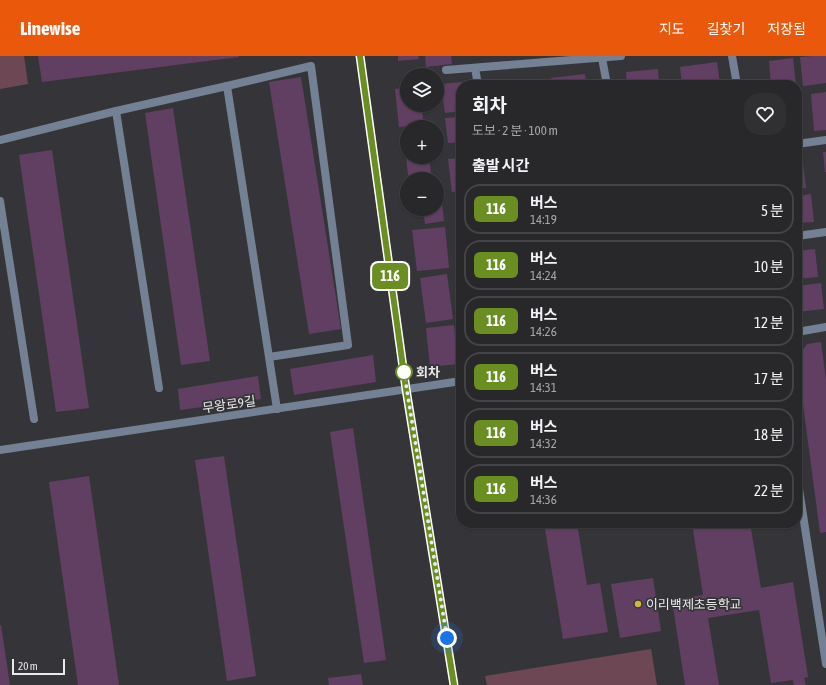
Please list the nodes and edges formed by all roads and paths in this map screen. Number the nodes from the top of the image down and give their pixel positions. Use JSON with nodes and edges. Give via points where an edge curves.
{"nodes":[{"id":1,"x":360,"y":56,"type":"edge"},
{"id":2,"x":621,"y":56,"type":"edge"},
{"id":3,"x":732,"y":56,"type":"edge"},
{"id":4,"x":602,"y":58,"type":"junction"},
{"id":5,"x":475,"y":68,"type":"junction"},
{"id":6,"x":446,"y":70,"type":"dead end"},
{"id":7,"x":477,"y":80,"type":"edge"},
{"id":8,"x":606,"y":80,"type":"edge"},
{"id":9,"x":736,"y":80,"type":"edge"},
{"id":10,"x":227,"y":86,"type":"junction"},
{"id":11,"x":116,"y":111,"type":"junction"},
{"id":12,"x":0,"y":140,"type":"edge"},
{"id":13,"x":826,"y":140,"type":"edge"},
{"id":14,"x":802,"y":143,"type":"edge"},
{"id":15,"x":0,"y":201,"type":"edge"},
{"id":16,"x":826,"y":232,"type":"edge"},
{"id":17,"x":802,"y":235,"type":"edge"},
{"id":18,"x":826,"y":328,"type":"edge"},
{"id":19,"x":802,"y":331,"type":"edge"},
{"id":20,"x":269,"y":357,"type":"junction"},
{"id":21,"x":456,"y":382,"type":"edge"},
{"id":22,"x":159,"y":388,"type":"dead end"},
{"id":23,"x":406,"y":389,"type":"junction"},
{"id":24,"x":277,"y":409,"type":"junction"},
{"id":25,"x":34,"y":419,"type":"dead end"},
{"id":26,"x":0,"y":450,"type":"edge"},
{"id":27,"x":802,"y":508,"type":"edge"},
{"id":28,"x":826,"y":664,"type":"edge"},
{"id":29,"x":454,"y":685,"type":"edge"}],
"edges":[{"from":1,"to":23,"type":"street"},
{"from":2,"to":4,"type":"street"},
{"from":3,"to":9,"type":"street"},
{"from":4,"to":5,"type":"street"},
{"from":4,"to":8,"type":"street"},
{"from":5,"to":6,"type":"street"},
{"from":5,"to":7,"type":"street"},
{"from":10,"to":11,"type":"street"},
{"from":10,"to":20,"type":"street"},
{"from":10,"to":20,"type":"street","via":[[311,66],[348,345]]},
{"from":11,"to":12,"type":"street"},
{"from":11,"to":22,"type":"street"},
{"from":13,"to":14,"type":"street"},
{"from":15,"to":25,"type":"street"},
{"from":16,"to":17,"type":"street"},
{"from":18,"to":19,"type":"street"},
{"from":20,"to":24,"type":"street"},
{"from":21,"to":23,"type":"street","name":"무왕로9길"},
{"from":23,"to":24,"type":"street","name":"무왕로9길"},
{"from":23,"to":29,"type":"street"},
{"from":24,"to":26,"type":"street","name":"무왕로9길"},
{"from":27,"to":28,"type":"street"}]}
